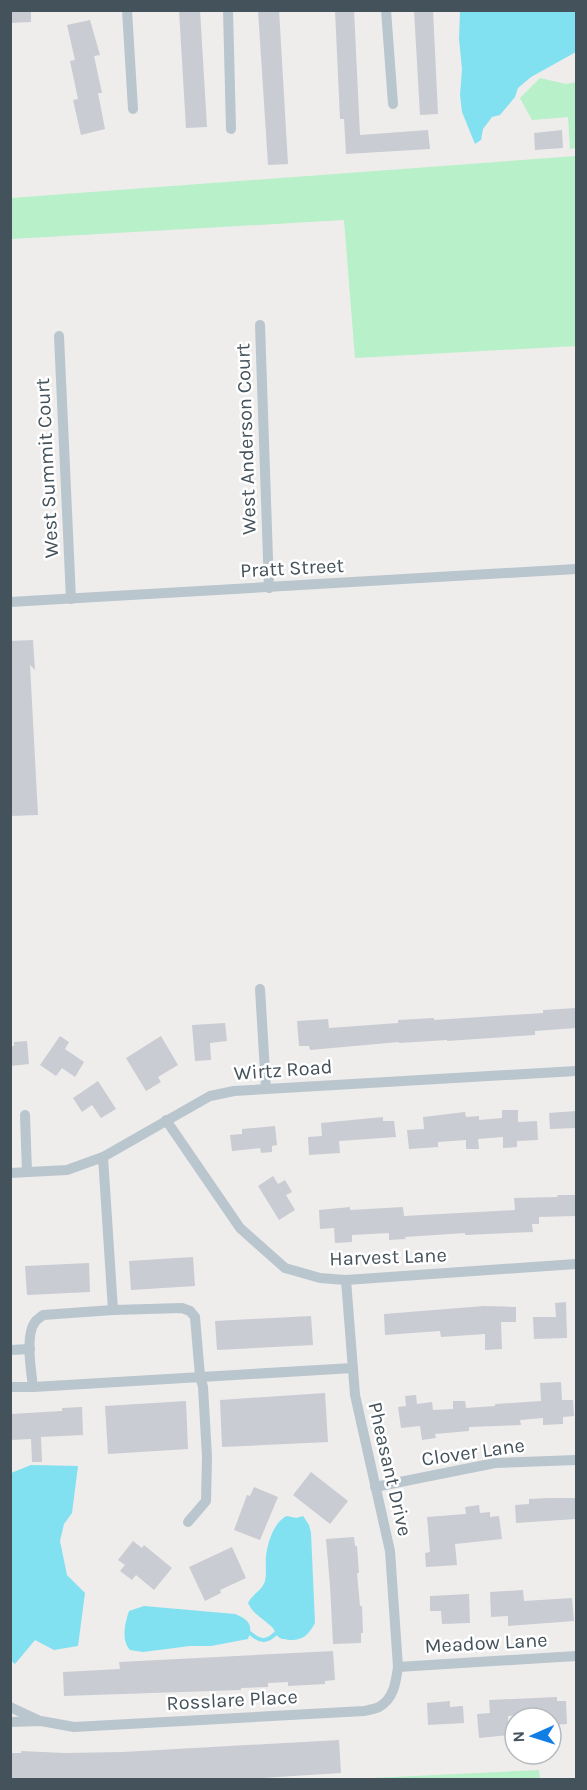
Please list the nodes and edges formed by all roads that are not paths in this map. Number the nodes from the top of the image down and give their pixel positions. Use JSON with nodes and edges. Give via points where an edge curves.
{"nodes":[{"id":1,"x":127,"y":10,"type":"edge"},
{"id":2,"x":228,"y":10,"type":"edge"},
{"id":3,"x":386,"y":10,"type":"edge"},
{"id":4,"x":393,"y":104,"type":"dead end"},
{"id":5,"x":133,"y":109,"type":"dead end"},
{"id":6,"x":231,"y":129,"type":"dead end"},
{"id":7,"x":260,"y":325,"type":"dead end"},
{"id":8,"x":59,"y":336,"type":"dead end"},
{"id":9,"x":576,"y":569,"type":"edge"},
{"id":10,"x":269,"y":588,"type":"junction"},
{"id":11,"x":71,"y":599,"type":"junction"},
{"id":12,"x":10,"y":602,"type":"edge"},
{"id":13,"x":260,"y":989,"type":"dead end"},
{"id":14,"x":576,"y":1071,"type":"edge"},
{"id":15,"x":266,"y":1088,"type":"junction"},
{"id":16,"x":25,"y":1115,"type":"dead end"},
{"id":17,"x":166,"y":1120,"type":"junction"},
{"id":18,"x":104,"y":1157,"type":"junction"},
{"id":19,"x":27,"y":1172,"type":"junction"},
{"id":20,"x":10,"y":1173,"type":"edge"},
{"id":21,"x":576,"y":1264,"type":"edge"},
{"id":22,"x":346,"y":1280,"type":"junction"},
{"id":23,"x":113,"y":1310,"type":"junction"},
{"id":24,"x":30,"y":1349,"type":"junction"},
{"id":25,"x":10,"y":1350,"type":"edge"},
{"id":26,"x":353,"y":1368,"type":"junction"},
{"id":27,"x":200,"y":1376,"type":"junction"},
{"id":28,"x":33,"y":1387,"type":"junction"},
{"id":29,"x":10,"y":1388,"type":"edge"},
{"id":30,"x":576,"y":1460,"type":"edge"},
{"id":31,"x":375,"y":1487,"type":"junction"},
{"id":32,"x":188,"y":1522,"type":"dead end"},
{"id":33,"x":576,"y":1656,"type":"edge"},
{"id":34,"x":398,"y":1667,"type":"junction"},
{"id":35,"x":10,"y":1707,"type":"edge"},
{"id":36,"x":41,"y":1721,"type":"junction"},
{"id":37,"x":10,"y":1722,"type":"edge"}],
"edges":[{"from":1,"to":5,"type":"street"},
{"from":2,"to":6,"type":"street"},
{"from":3,"to":4,"type":"street"},
{"from":7,"to":10,"type":"street","name":"West Anderson Court"},
{"from":8,"to":11,"type":"street","name":"West Summit Court"},
{"from":9,"to":10,"type":"street","name":"Pratt Street"},
{"from":10,"to":11,"type":"street","name":"Pratt Street"},
{"from":11,"to":12,"type":"street","name":"Pratt Street"},
{"from":13,"to":15,"type":"street"},
{"from":14,"to":15,"type":"street","name":"Wirtz Road"},
{"from":15,"to":17,"type":"street","name":"Wirtz Road","via":[[210,1096]]},
{"from":16,"to":19,"type":"street"},
{"from":17,"to":18,"type":"street","name":"Wirtz Road"},
{"from":17,"to":22,"type":"street","name":"Harvest Lane","via":[[240,1228],[285,1268],[320,1278]]},
{"from":18,"to":19,"type":"street","name":"Wirtz Road","via":[[67,1170]]},
{"from":18,"to":23,"type":"street"},
{"from":19,"to":20,"type":"street","name":"Wirtz Road"},
{"from":21,"to":22,"type":"street","name":"Harvest Lane"},
{"from":22,"to":26,"type":"street","name":"Pheasant Drive"},
{"from":23,"to":24,"type":"street","via":[[43,1315],[31,1332]]},
{"from":23,"to":27,"type":"street","via":[[190,1311],[197,1329]]},
{"from":24,"to":25,"type":"street"},
{"from":24,"to":28,"type":"street"},
{"from":26,"to":27,"type":"street"},
{"from":26,"to":31,"type":"street","name":"Pheasant Drive"},
{"from":27,"to":28,"type":"street"},
{"from":27,"to":32,"type":"street","via":[[207,1457],[206,1501]]},
{"from":28,"to":29,"type":"street"},
{"from":30,"to":31,"type":"street","name":"Clover Lane","via":[[495,1463]]},
{"from":31,"to":34,"type":"street","name":"Pheasant Drive","via":[[390,1551]]},
{"from":33,"to":34,"type":"street","name":"Meadow Lane"},
{"from":34,"to":36,"type":"street","name":"Rosslare Place","via":[[390,1697],[379,1707],[364,1711],[74,1727]]},
{"from":35,"to":36,"type":"street","name":"Rosslare Place"},
{"from":36,"to":37,"type":"street","name":"Rosslare Place"}]}
